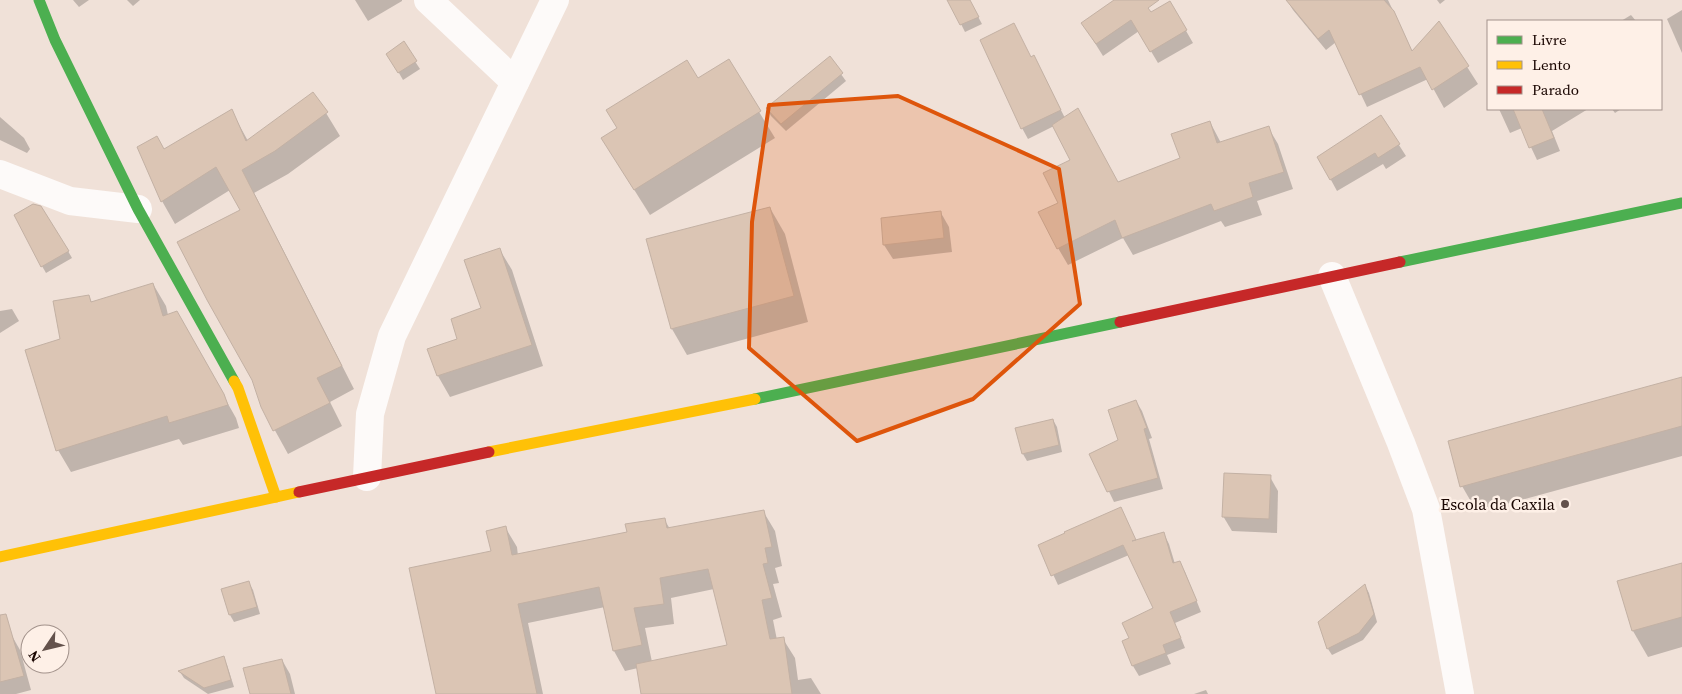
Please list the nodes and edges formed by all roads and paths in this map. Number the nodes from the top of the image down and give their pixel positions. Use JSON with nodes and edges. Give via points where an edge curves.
{"nodes":[{"id":1,"x":39,"y":0,"type":"edge"},
{"id":2,"x":428,"y":0,"type":"edge"},
{"id":3,"x":555,"y":0,"type":"edge"},
{"id":4,"x":515,"y":82,"type":"junction"},
{"id":5,"x":0,"y":174,"type":"edge"},
{"id":6,"x":1682,"y":204,"type":"edge"},
{"id":7,"x":138,"y":210,"type":"junction"},
{"id":8,"x":1332,"y":276,"type":"junction"},
{"id":9,"x":367,"y":477,"type":"junction"},
{"id":10,"x":276,"y":497,"type":"junction"},
{"id":11,"x":0,"y":557,"type":"edge"},
{"id":12,"x":1460,"y":694,"type":"edge"}],
"edges":[{"from":1,"to":7,"type":"main road","via":[[55,40]]},
{"from":2,"to":4,"type":"street"},
{"from":3,"to":4,"type":"street"},
{"from":4,"to":9,"type":"street","via":[[392,336],[370,414]]},
{"from":5,"to":7,"type":"street","via":[[70,201]]},
{"from":6,"to":8,"type":"main road"},
{"from":7,"to":10,"type":"main road","via":[[238,388]]},
{"from":8,"to":9,"type":"main road","via":[[893,371]]},
{"from":8,"to":12,"type":"street","via":[[1426,509]]},
{"from":9,"to":10,"type":"main road"},
{"from":10,"to":11,"type":"main road"}]}
